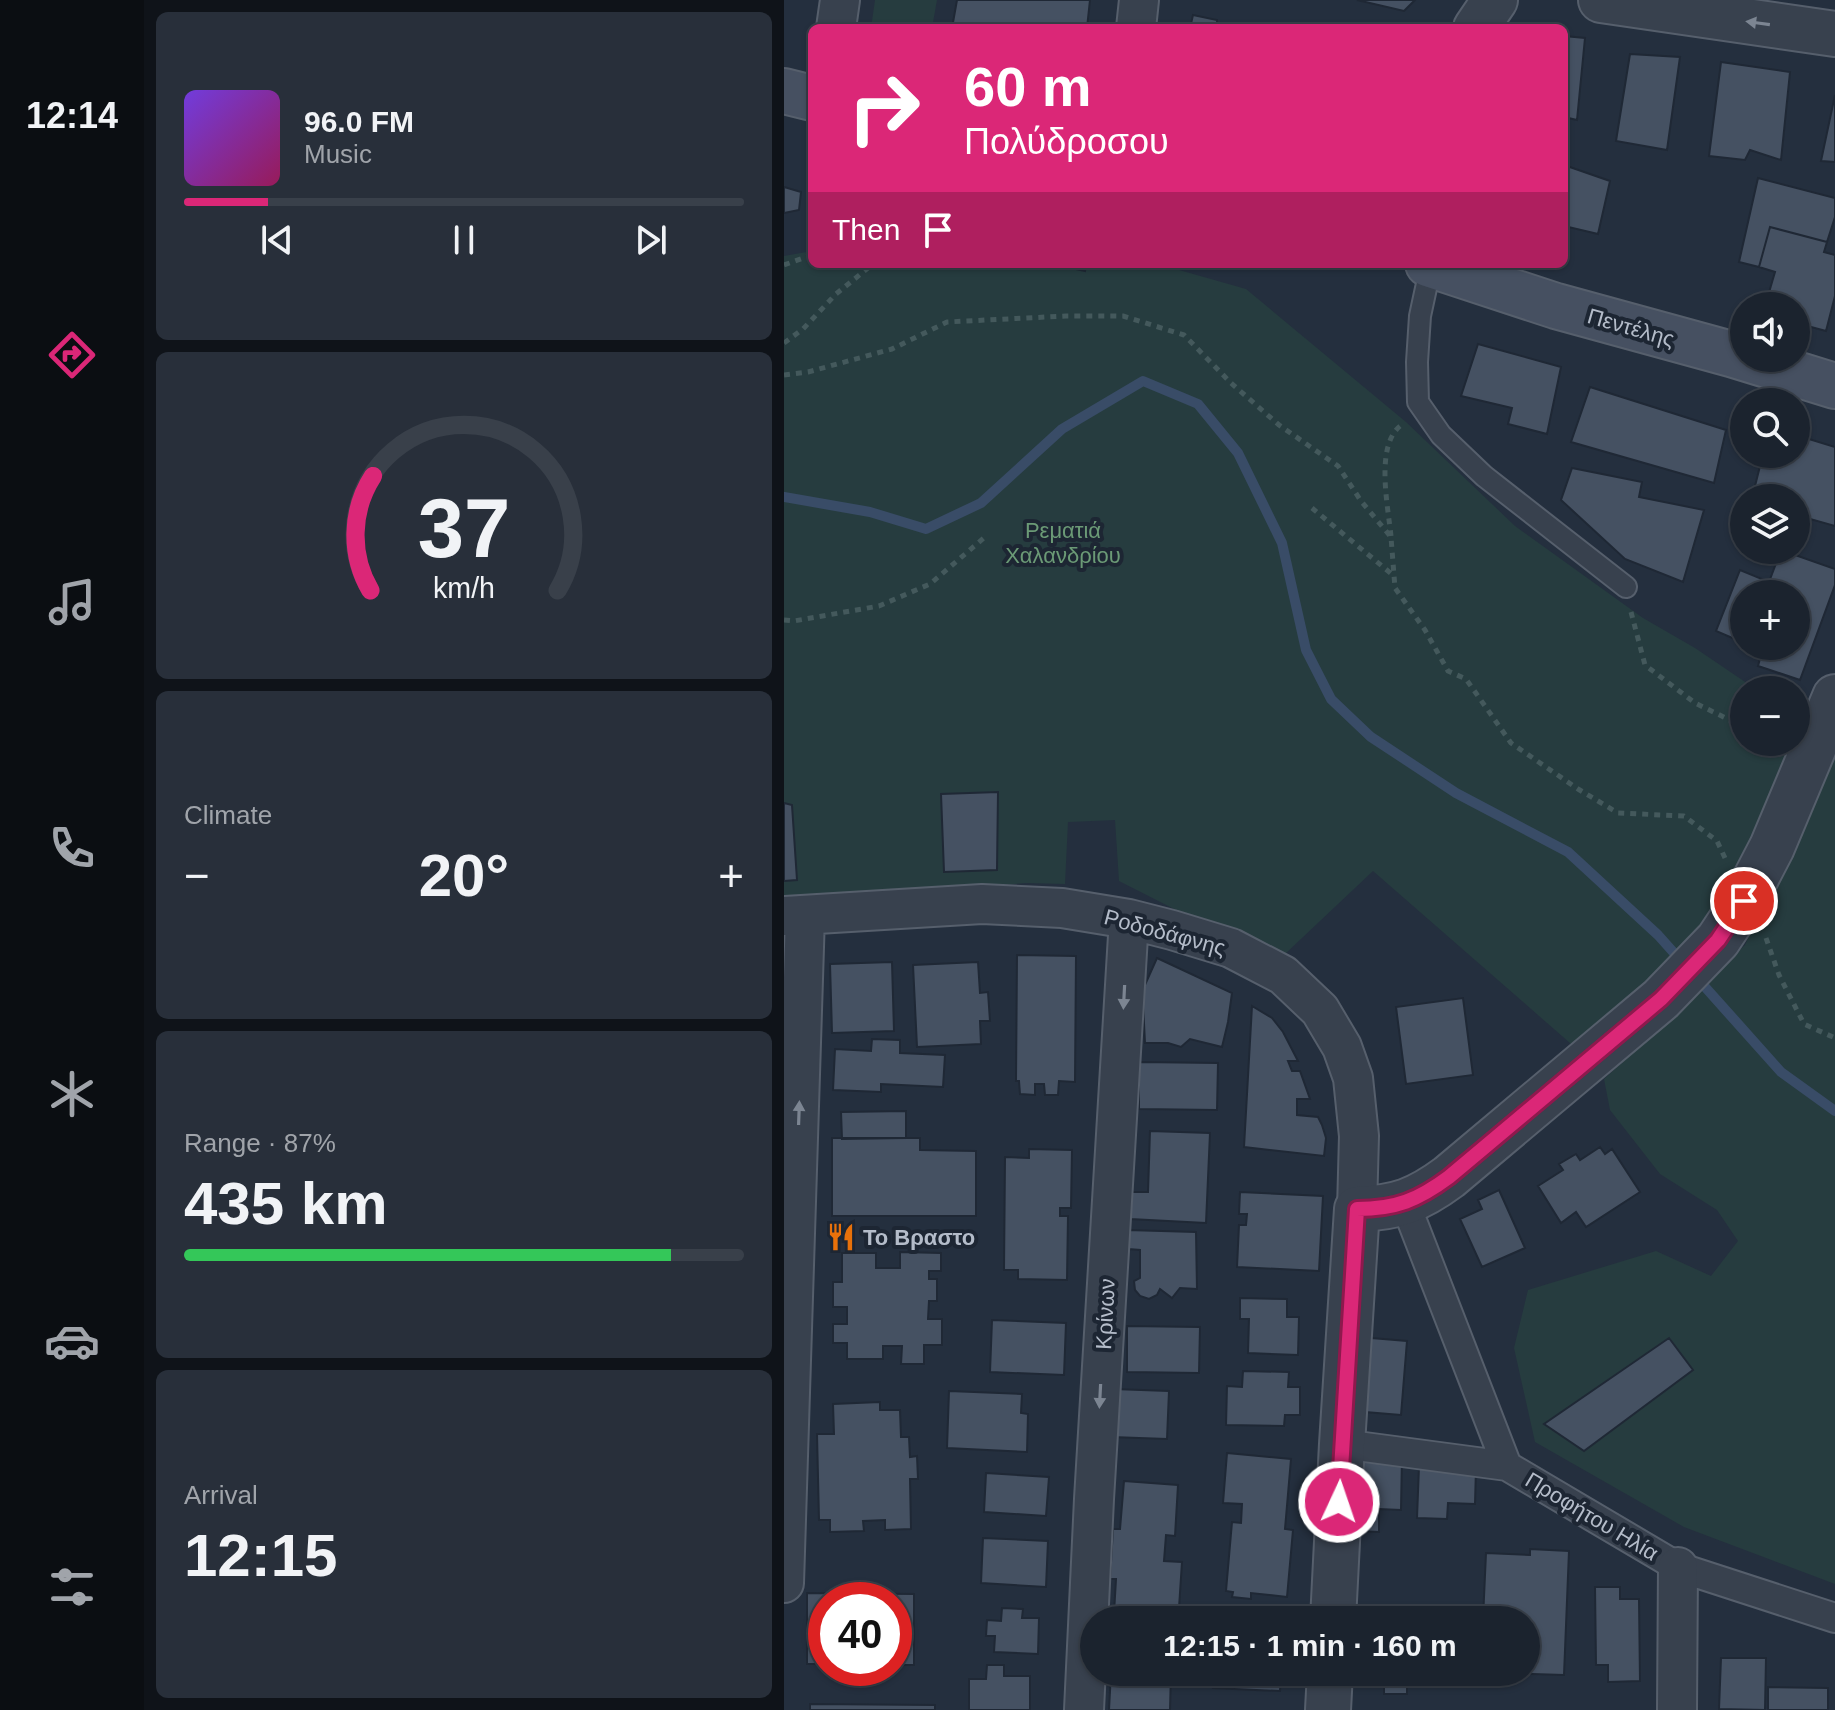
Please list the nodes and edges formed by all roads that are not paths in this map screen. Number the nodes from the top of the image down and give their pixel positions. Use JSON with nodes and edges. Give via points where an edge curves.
{"nodes":[{"id":1,"x":840,"y":0,"type":"edge"},
{"id":2,"x":1139,"y":0,"type":"edge"},
{"id":3,"x":1495,"y":0,"type":"edge"},
{"id":4,"x":1601,"y":0,"type":"edge"},
{"id":5,"x":837,"y":24,"type":"edge"},
{"id":6,"x":1136,"y":24,"type":"edge"},
{"id":7,"x":1479,"y":24,"type":"edge"},
{"id":8,"x":1835,"y":34,"type":"edge"},
{"id":9,"x":784,"y":91,"type":"edge"},
{"id":10,"x":808,"y":97,"type":"edge"},
{"id":11,"x":1428,"y":268,"type":"edge"},
{"id":12,"x":1441,"y":268,"type":"edge"},
{"id":13,"x":1835,"y":386,"type":"edge"},
{"id":14,"x":1626,"y":587,"type":"road end"},
{"id":15,"x":1835,"y":697,"type":"edge"},
{"id":16,"x":795,"y":915,"type":"edge"},
{"id":17,"x":1129,"y":919,"type":"junction"},
{"id":18,"x":1405,"y":1203,"type":"junction"},
{"id":19,"x":1357,"y":1209,"type":"junction"},
{"id":20,"x":1342,"y":1444,"type":"junction"},
{"id":21,"x":1507,"y":1466,"type":"junction"},
{"id":22,"x":1678,"y":1567,"type":"junction"},
{"id":23,"x":784,"y":1583,"type":"edge"},
{"id":24,"x":1334,"y":1606,"type":"edge"},
{"id":25,"x":1835,"y":1618,"type":"edge"},
{"id":26,"x":1329,"y":1686,"type":"edge"},
{"id":27,"x":1084,"y":1710,"type":"edge"},
{"id":28,"x":1328,"y":1710,"type":"edge"},
{"id":29,"x":1677,"y":1710,"type":"edge"}],
"edges":[{"from":1,"to":5,"type":"street"},
{"from":2,"to":6,"type":"street"},
{"from":3,"to":7,"type":"street"},
{"from":8,"to":4,"type":"street","one_way":true},
{"from":9,"to":10,"type":"main road"},
{"from":11,"to":14,"type":"lane","via":[[1420,316],[1418,402],[1441,435],[1484,476]]},
{"from":12,"to":13,"type":"main road","name":"Πεντέλης"},
{"from":15,"to":18,"type":"street","via":[[1772,847],[1718,940],[1661,999],[1449,1177]]},
{"from":16,"to":17,"type":"street","name":"Ροδοδάφνης","via":[[982,904],[1062,908]]},
{"from":23,"to":16,"type":"street","one_way":true},
{"from":17,"to":19,"type":"street","name":"Ροδοδάφνης","via":[[1231,948],[1283,975],[1320,1010],[1353,1078],[1359,1136]]},
{"from":17,"to":27,"type":"street","name":"Κρίνων","one_way":true},
{"from":18,"to":19,"type":"street"},
{"from":18,"to":21,"type":"street"},
{"from":19,"to":20,"type":"street"},
{"from":20,"to":21,"type":"street","name":"Προφήτου Ηλία"},
{"from":20,"to":24,"type":"street"},
{"from":21,"to":22,"type":"street","name":"Προφήτου Ηλία"},
{"from":22,"to":25,"type":"street","name":"Προφήτου Ηλία"},
{"from":22,"to":29,"type":"street"},
{"from":26,"to":28,"type":"street"}]}
